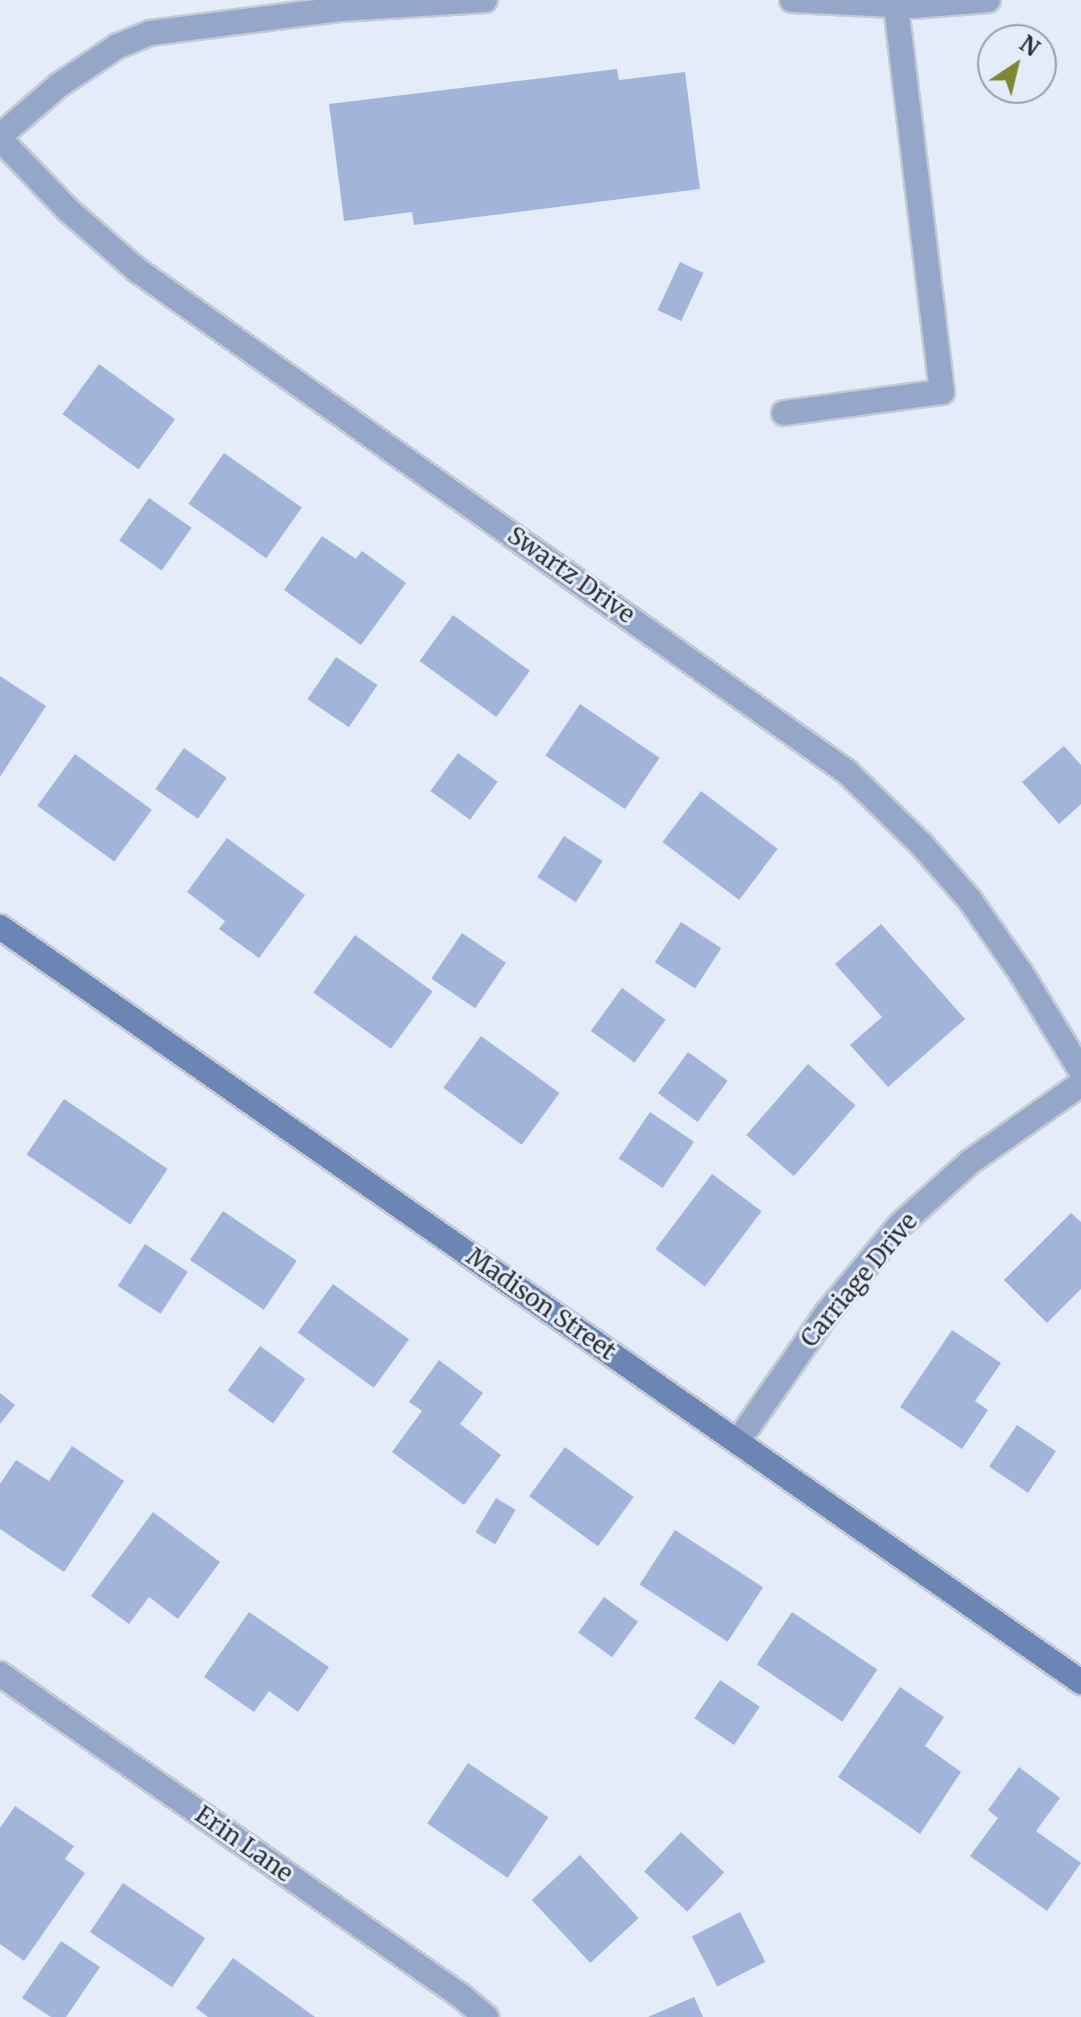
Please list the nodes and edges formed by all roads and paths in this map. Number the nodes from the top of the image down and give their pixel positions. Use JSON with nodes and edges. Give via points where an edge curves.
{"nodes":[{"id":1,"x":485,"y":0,"type":"edge"},
{"id":2,"x":792,"y":0,"type":"edge"},
{"id":3,"x":988,"y":0,"type":"edge"},
{"id":4,"x":896,"y":4,"type":"junction"},
{"id":5,"x":0,"y":137,"type":"edge"},
{"id":6,"x":784,"y":413,"type":"dead end"},
{"id":7,"x":0,"y":927,"type":"edge"},
{"id":8,"x":1081,"y":1071,"type":"edge"},
{"id":9,"x":1081,"y":1084,"type":"edge"},
{"id":10,"x":738,"y":1441,"type":"junction"},
{"id":11,"x":0,"y":1674,"type":"edge"},
{"id":12,"x":1081,"y":1682,"type":"edge"},
{"id":13,"x":486,"y":2017,"type":"edge"}],
"edges":[{"from":1,"to":5,"type":"street","via":[[341,9],[150,33],[118,46],[59,85]]},
{"from":2,"to":4,"type":"street"},
{"from":3,"to":4,"type":"street"},
{"from":4,"to":6,"type":"street","via":[[942,392]]},
{"from":5,"to":8,"type":"street","name":"Swartz Drive","via":[[68,210],[137,270],[847,772],[970,900]]},
{"from":7,"to":10,"type":"street","name":"Madison Street"},
{"from":9,"to":10,"type":"street","name":"Carriage Drive","via":[[970,1162],[900,1225],[827,1313]]},
{"from":10,"to":12,"type":"street","name":"Madison Street"},
{"from":11,"to":13,"type":"street","name":"Erin Lane"}]}
